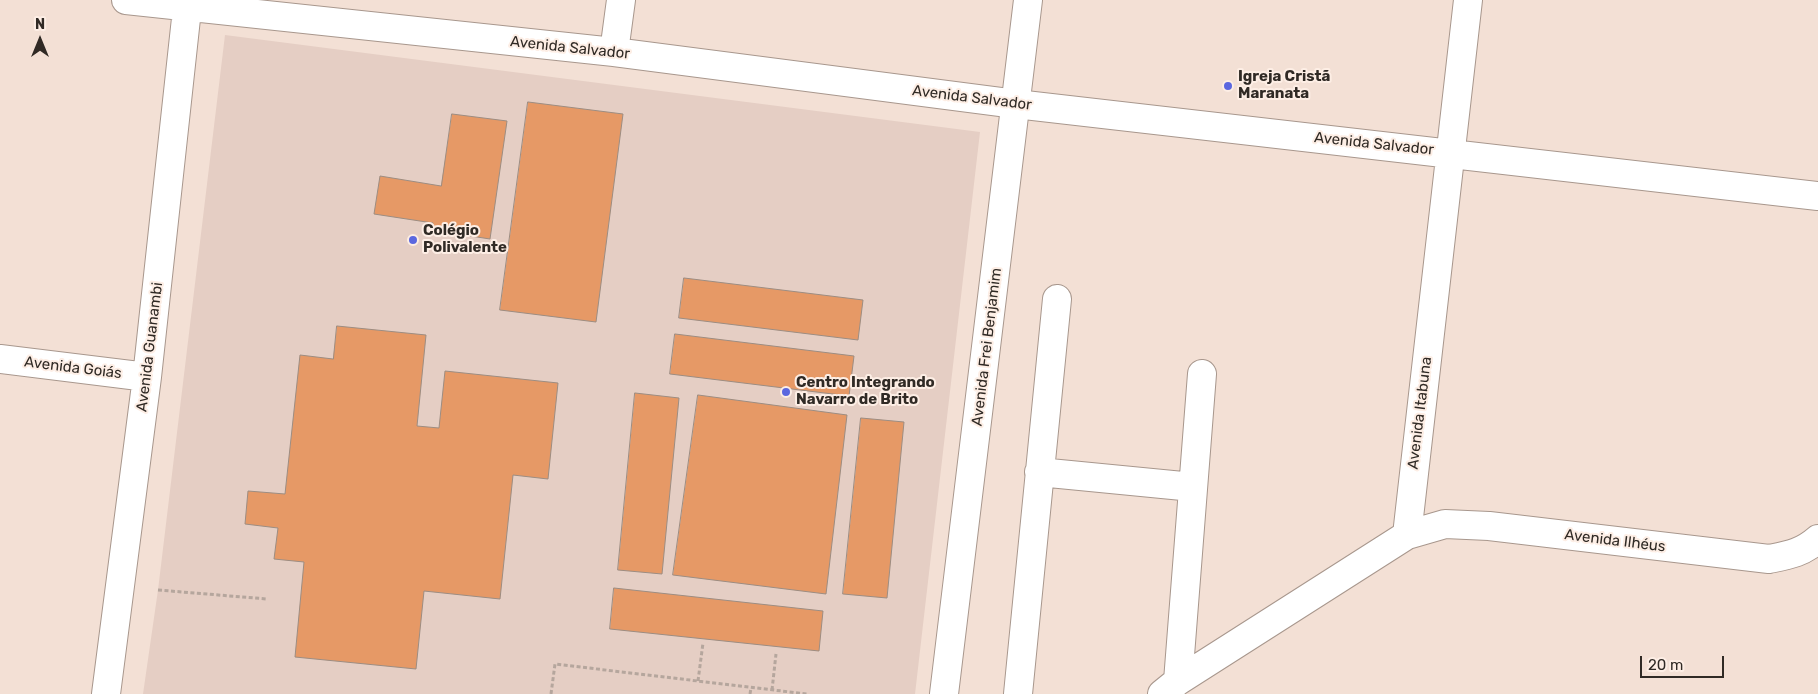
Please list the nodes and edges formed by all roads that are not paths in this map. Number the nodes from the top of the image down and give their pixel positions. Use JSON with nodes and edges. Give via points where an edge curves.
{"nodes":[{"id":1,"x":126,"y":0,"type":"edge"},
{"id":2,"x":621,"y":0,"type":"edge"},
{"id":3,"x":1028,"y":0,"type":"edge"},
{"id":4,"x":1468,"y":0,"type":"edge"},
{"id":5,"x":188,"y":3,"type":"edge"},
{"id":6,"x":614,"y":52,"type":"junction"},
{"id":7,"x":1016,"y":104,"type":"junction"},
{"id":8,"x":1450,"y":153,"type":"junction"},
{"id":9,"x":1818,"y":196,"type":"edge"},
{"id":10,"x":1057,"y":299,"type":"dead end"},
{"id":11,"x":0,"y":359,"type":"edge"},
{"id":12,"x":1202,"y":374,"type":"dead end"},
{"id":13,"x":147,"y":377,"type":"junction"},
{"id":14,"x":1039,"y":472,"type":"junction"},
{"id":15,"x":1193,"y":487,"type":"junction"},
{"id":16,"x":1407,"y":535,"type":"junction"},
{"id":17,"x":1818,"y":539,"type":"edge"},
{"id":18,"x":1170,"y":688,"type":"edge"},
{"id":19,"x":106,"y":694,"type":"edge"},
{"id":20,"x":944,"y":694,"type":"edge"},
{"id":21,"x":1018,"y":694,"type":"edge"}],
"edges":[{"from":1,"to":5,"type":"street","name":"Avenida Salvador"},
{"from":2,"to":6,"type":"street"},
{"from":3,"to":7,"type":"street","name":"Avenida Frei Benjamim"},
{"from":4,"to":8,"type":"street","name":"Avenida Itabuna"},
{"from":5,"to":6,"type":"street","name":"Avenida Salvador"},
{"from":5,"to":13,"type":"street","name":"Avenida Guanambi"},
{"from":6,"to":7,"type":"street","name":"Avenida Salvador"},
{"from":7,"to":8,"type":"street","name":"Avenida Salvador"},
{"from":7,"to":20,"type":"street","name":"Avenida Frei Benjamim"},
{"from":8,"to":9,"type":"street","name":"Avenida Salvador"},
{"from":8,"to":16,"type":"street","name":"Avenida Itabuna"},
{"from":10,"to":14,"type":"street"},
{"from":11,"to":13,"type":"street","name":"Avenida Goiás"},
{"from":12,"to":15,"type":"street"},
{"from":13,"to":19,"type":"street","name":"Avenida Guanambi"},
{"from":14,"to":15,"type":"street"},
{"from":14,"to":21,"type":"street"},
{"from":15,"to":18,"type":"street"},
{"from":16,"to":17,"type":"street","name":"Avenida Ilhéus","via":[[1445,524],[1490,526],[1769,559],[1807,549]]},
{"from":16,"to":18,"type":"street"}]}
